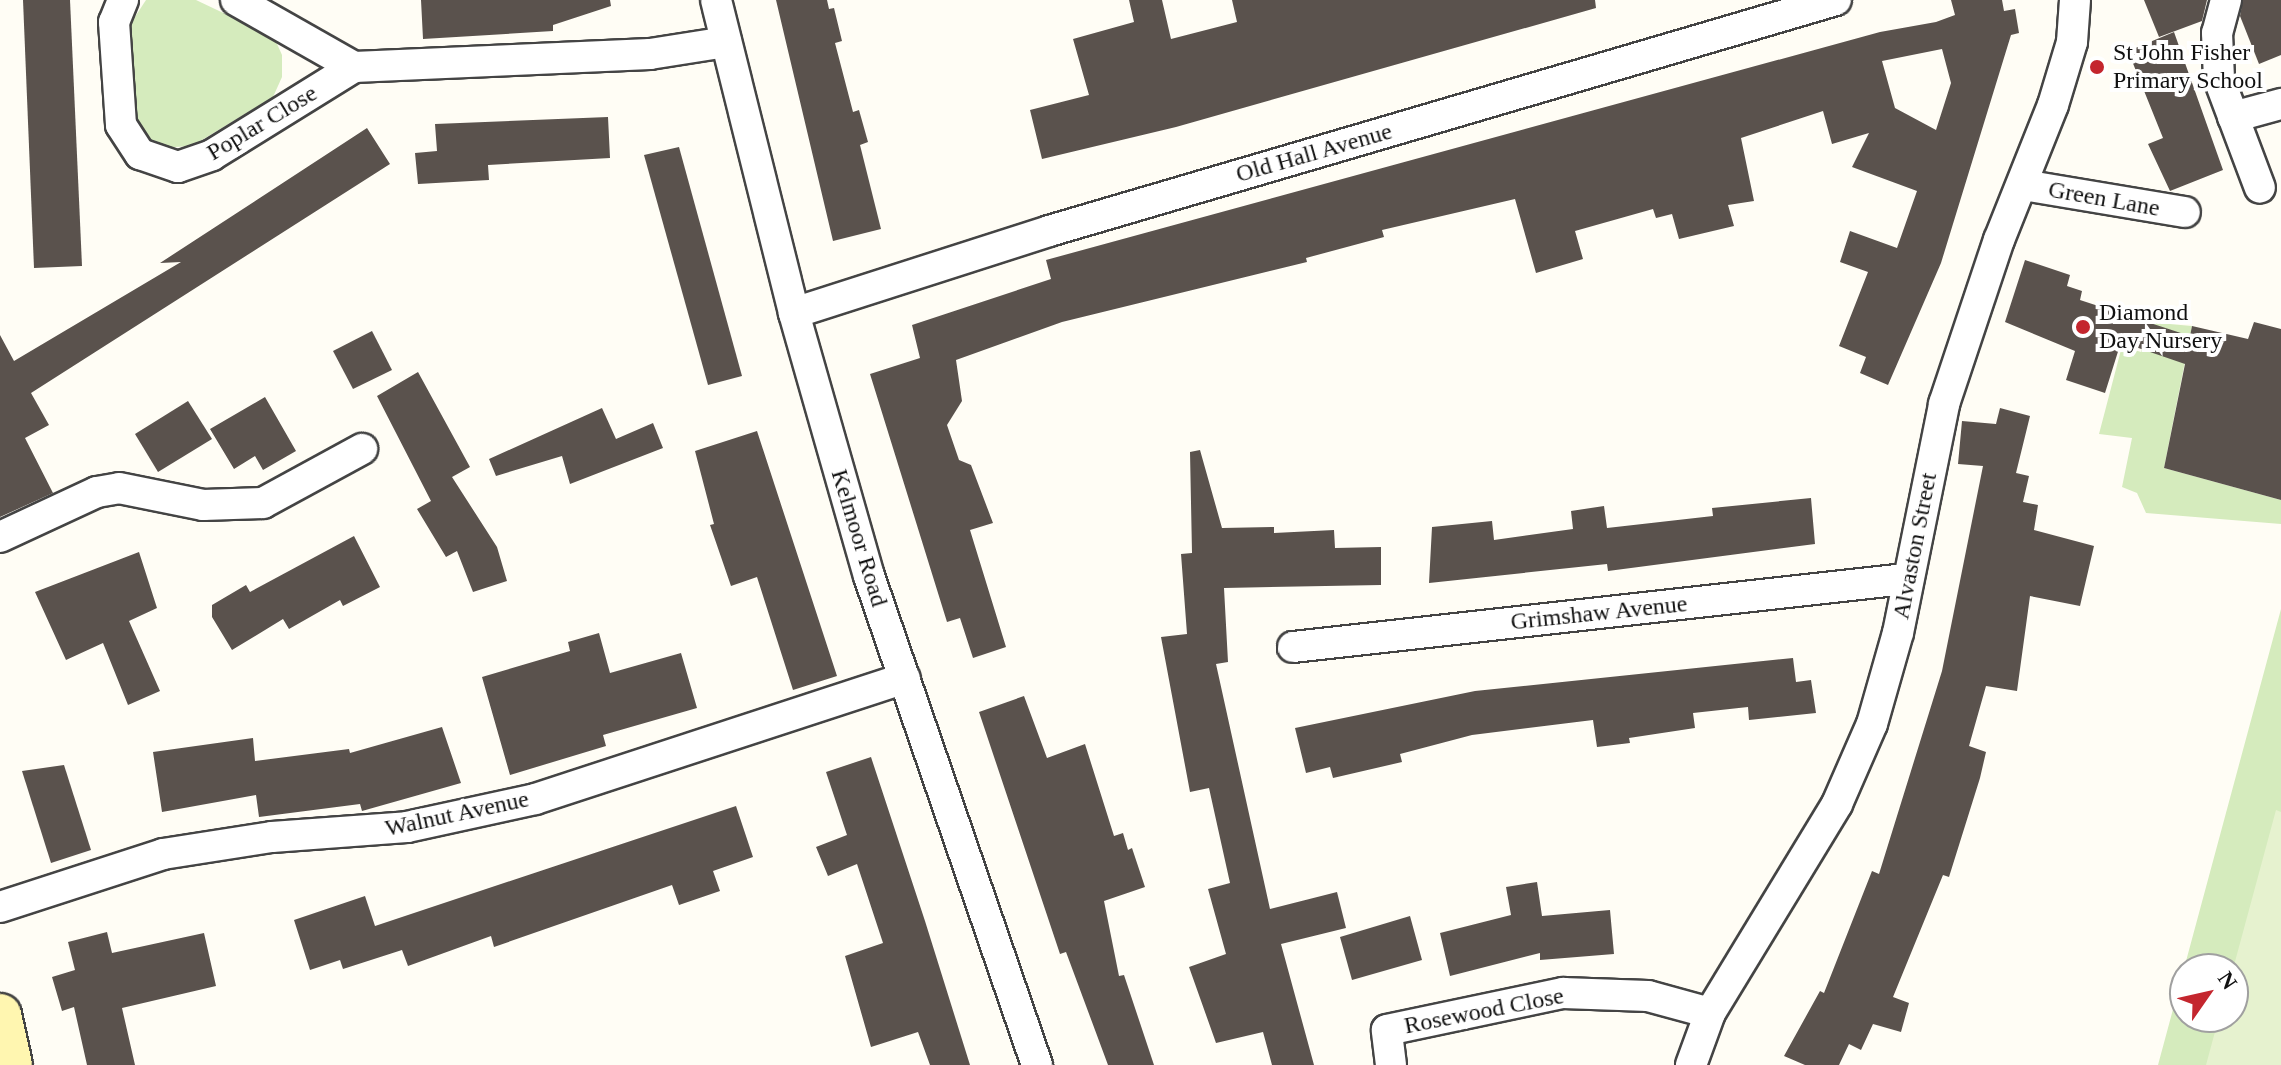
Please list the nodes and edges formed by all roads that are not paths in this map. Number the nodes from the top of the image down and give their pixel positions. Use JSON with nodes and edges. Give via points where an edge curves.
{"nodes":[{"id":1,"x":123,"y":0,"type":"edge"},
{"id":2,"x":236,"y":0,"type":"edge"},
{"id":3,"x":716,"y":0,"type":"edge"},
{"id":4,"x":1836,"y":0,"type":"edge"},
{"id":5,"x":2075,"y":0,"type":"edge"},
{"id":6,"x":2226,"y":0,"type":"edge"},
{"id":7,"x":726,"y":42,"type":"junction"},
{"id":8,"x":354,"y":67,"type":"junction"},
{"id":9,"x":2281,"y":104,"type":"edge"},
{"id":10,"x":2233,"y":117,"type":"junction"},
{"id":11,"x":2023,"y":185,"type":"junction"},
{"id":12,"x":2260,"y":188,"type":"dead end"},
{"id":13,"x":2185,"y":212,"type":"dead end"},
{"id":14,"x":794,"y":313,"type":"junction"},
{"id":15,"x":362,"y":449,"type":"dead end"},
{"id":16,"x":0,"y":537,"type":"edge"},
{"id":17,"x":1905,"y":579,"type":"junction"},
{"id":18,"x":1293,"y":647,"type":"dead end"},
{"id":19,"x":905,"y":678,"type":"junction"},
{"id":20,"x":0,"y":907,"type":"edge"},
{"id":21,"x":1710,"y":1013,"type":"junction"},
{"id":22,"x":0,"y":1015,"type":"edge"},
{"id":23,"x":11,"y":1065,"type":"edge"},
{"id":24,"x":1037,"y":1065,"type":"edge"},
{"id":25,"x":1391,"y":1065,"type":"edge"},
{"id":26,"x":1691,"y":1065,"type":"edge"}],
"edges":[{"from":1,"to":8,"type":"street","name":"Poplar Close","via":[[114,22],[121,125],[127,143],[160,165],[195,163]]},
{"from":2,"to":8,"type":"street","name":"Poplar Close"},
{"from":3,"to":7,"type":"street","name":"Kelmoor Road"},
{"from":4,"to":14,"type":"street","name":"Old Hall Avenue","via":[[1064,227]]},
{"from":5,"to":11,"type":"street","name":"Alvaston Street","via":[[2072,42]]},
{"from":6,"to":10,"type":"street","via":[[2217,33],[2219,79]]},
{"from":7,"to":8,"type":"street","name":"Poplar Close","via":[[650,54]]},
{"from":7,"to":14,"type":"street","name":"Kelmoor Road"},
{"from":9,"to":10,"type":"street"},
{"from":10,"to":12,"type":"street"},
{"from":11,"to":13,"type":"street","name":"Green Lane"},
{"from":11,"to":17,"type":"street","name":"Alvaston Street","via":[[1944,404]]},
{"from":14,"to":19,"type":"street","name":"Kelmoor Road","via":[[869,576]]},
{"from":15,"to":16,"type":"street","via":[[263,503],[203,505],[119,488],[97,492]]},
{"from":17,"to":18,"type":"street","name":"Grimshaw Avenue"},
{"from":17,"to":21,"type":"street","name":"Alvaston Street","via":[[1898,633],[1872,724],[1837,804]]},
{"from":19,"to":20,"type":"street","name":"Walnut Avenue","via":[[535,799],[407,827],[272,837],[163,854]]},
{"from":19,"to":24,"type":"street","name":"Kelmoor Road"},
{"from":21,"to":25,"type":"street","name":"Rosewood Close","via":[[1648,996],[1563,993],[1387,1030]]},
{"from":21,"to":26,"type":"street","name":"Alvaston Street"},
{"from":22,"to":23,"type":"street"}]}
